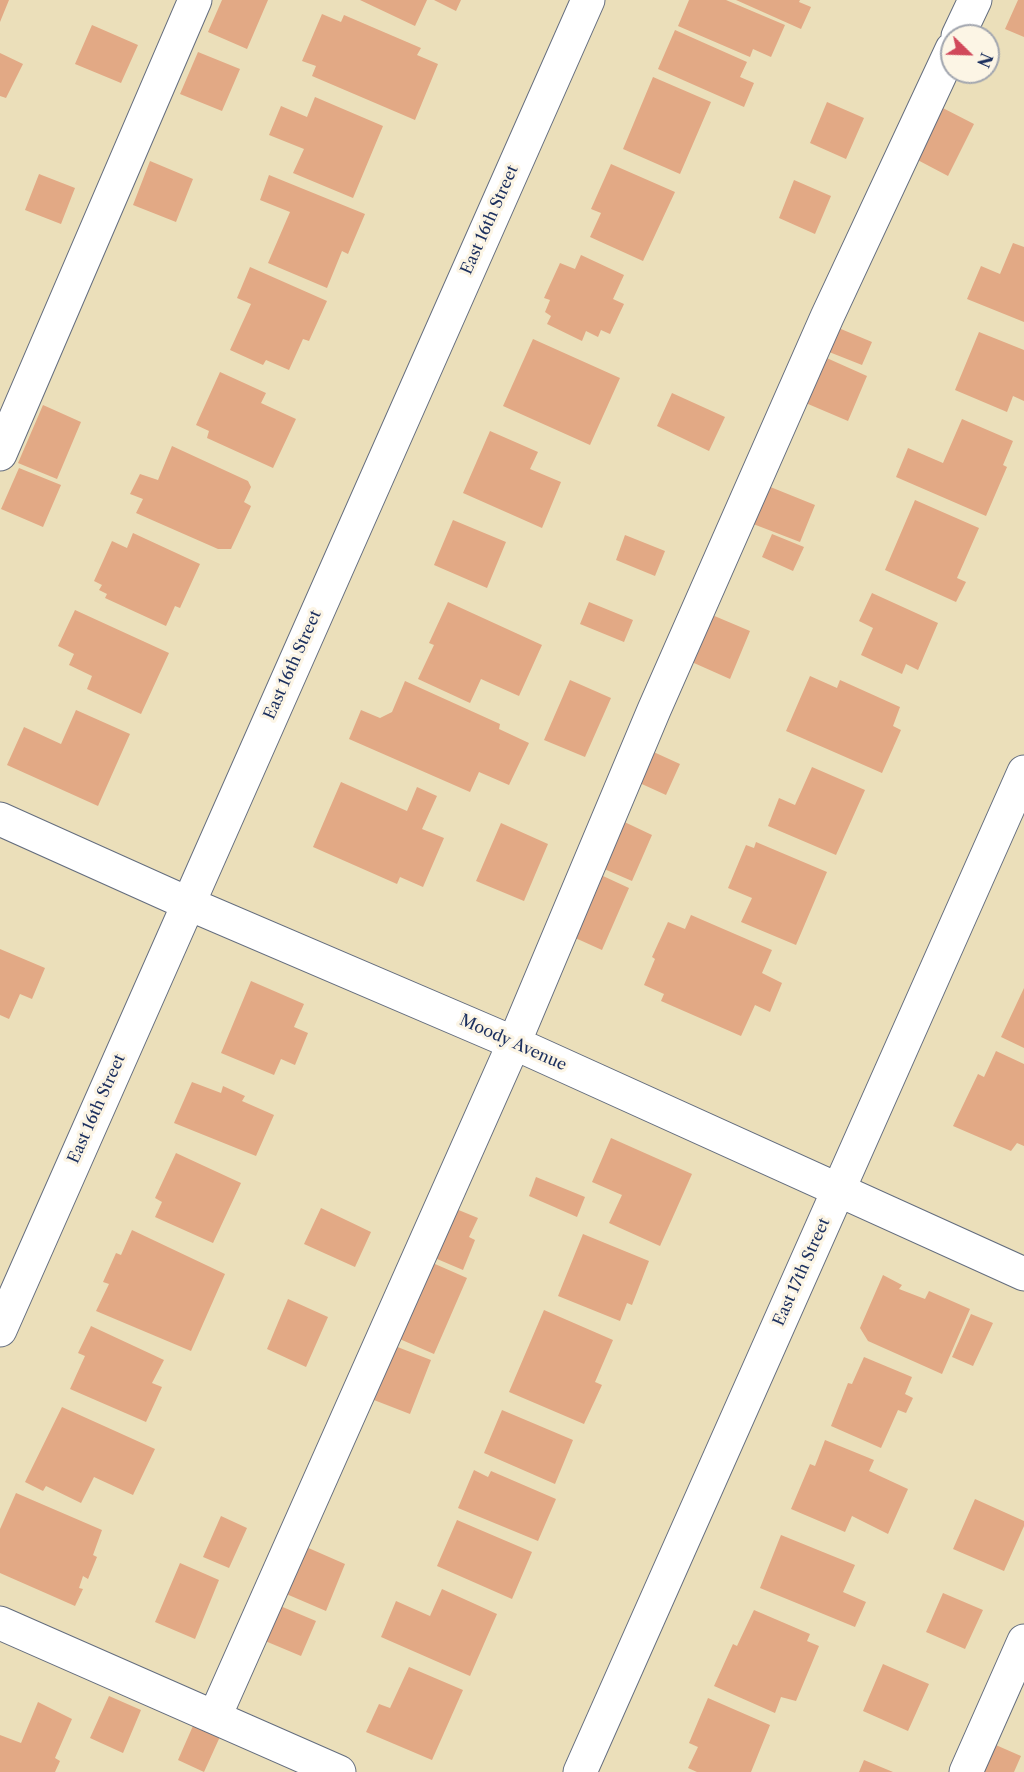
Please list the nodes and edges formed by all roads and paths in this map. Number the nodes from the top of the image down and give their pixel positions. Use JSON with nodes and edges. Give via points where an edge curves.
{"nodes":[{"id":1,"x":195,"y":0,"type":"edge"},
{"id":2,"x":588,"y":0,"type":"edge"},
{"id":3,"x":975,"y":0,"type":"edge"},
{"id":4,"x":964,"y":24,"type":"edge"},
{"id":5,"x":940,"y":75,"type":"edge"},
{"id":6,"x":0,"y":454,"type":"edge"},
{"id":7,"x":1024,"y":772,"type":"edge"},
{"id":8,"x":0,"y":819,"type":"edge"},
{"id":9,"x":188,"y":903,"type":"junction"},
{"id":10,"x":514,"y":1043,"type":"junction"},
{"id":11,"x":839,"y":1191,"type":"junction"},
{"id":12,"x":1024,"y":1274,"type":"edge"},
{"id":13,"x":0,"y":1330,"type":"edge"},
{"id":14,"x":0,"y":1623,"type":"edge"},
{"id":15,"x":1024,"y":1641,"type":"edge"},
{"id":16,"x":215,"y":1716,"type":"junction"},
{"id":17,"x":339,"y":1772,"type":"edge"},
{"id":18,"x":580,"y":1772,"type":"edge"},
{"id":19,"x":966,"y":1772,"type":"edge"}],
"edges":[{"from":1,"to":6,"type":"street"},
{"from":2,"to":9,"type":"street","name":"East 16th Street"},
{"from":3,"to":4,"type":"street"},
{"from":5,"to":10,"type":"street","via":[[827,317],[673,666]]},
{"from":7,"to":11,"type":"street","name":"East 17th Street"},
{"from":8,"to":9,"type":"street","name":"Moody Avenue"},
{"from":9,"to":10,"type":"street","name":"Moody Avenue"},
{"from":9,"to":13,"type":"street","name":"East 16th Street"},
{"from":10,"to":11,"type":"street","name":"Moody Avenue"},
{"from":10,"to":16,"type":"street"},
{"from":11,"to":12,"type":"street","name":"Moody Avenue"},
{"from":11,"to":18,"type":"street","name":"East 17th Street"},
{"from":14,"to":16,"type":"street"},
{"from":15,"to":19,"type":"street"},
{"from":16,"to":17,"type":"street"}]}
